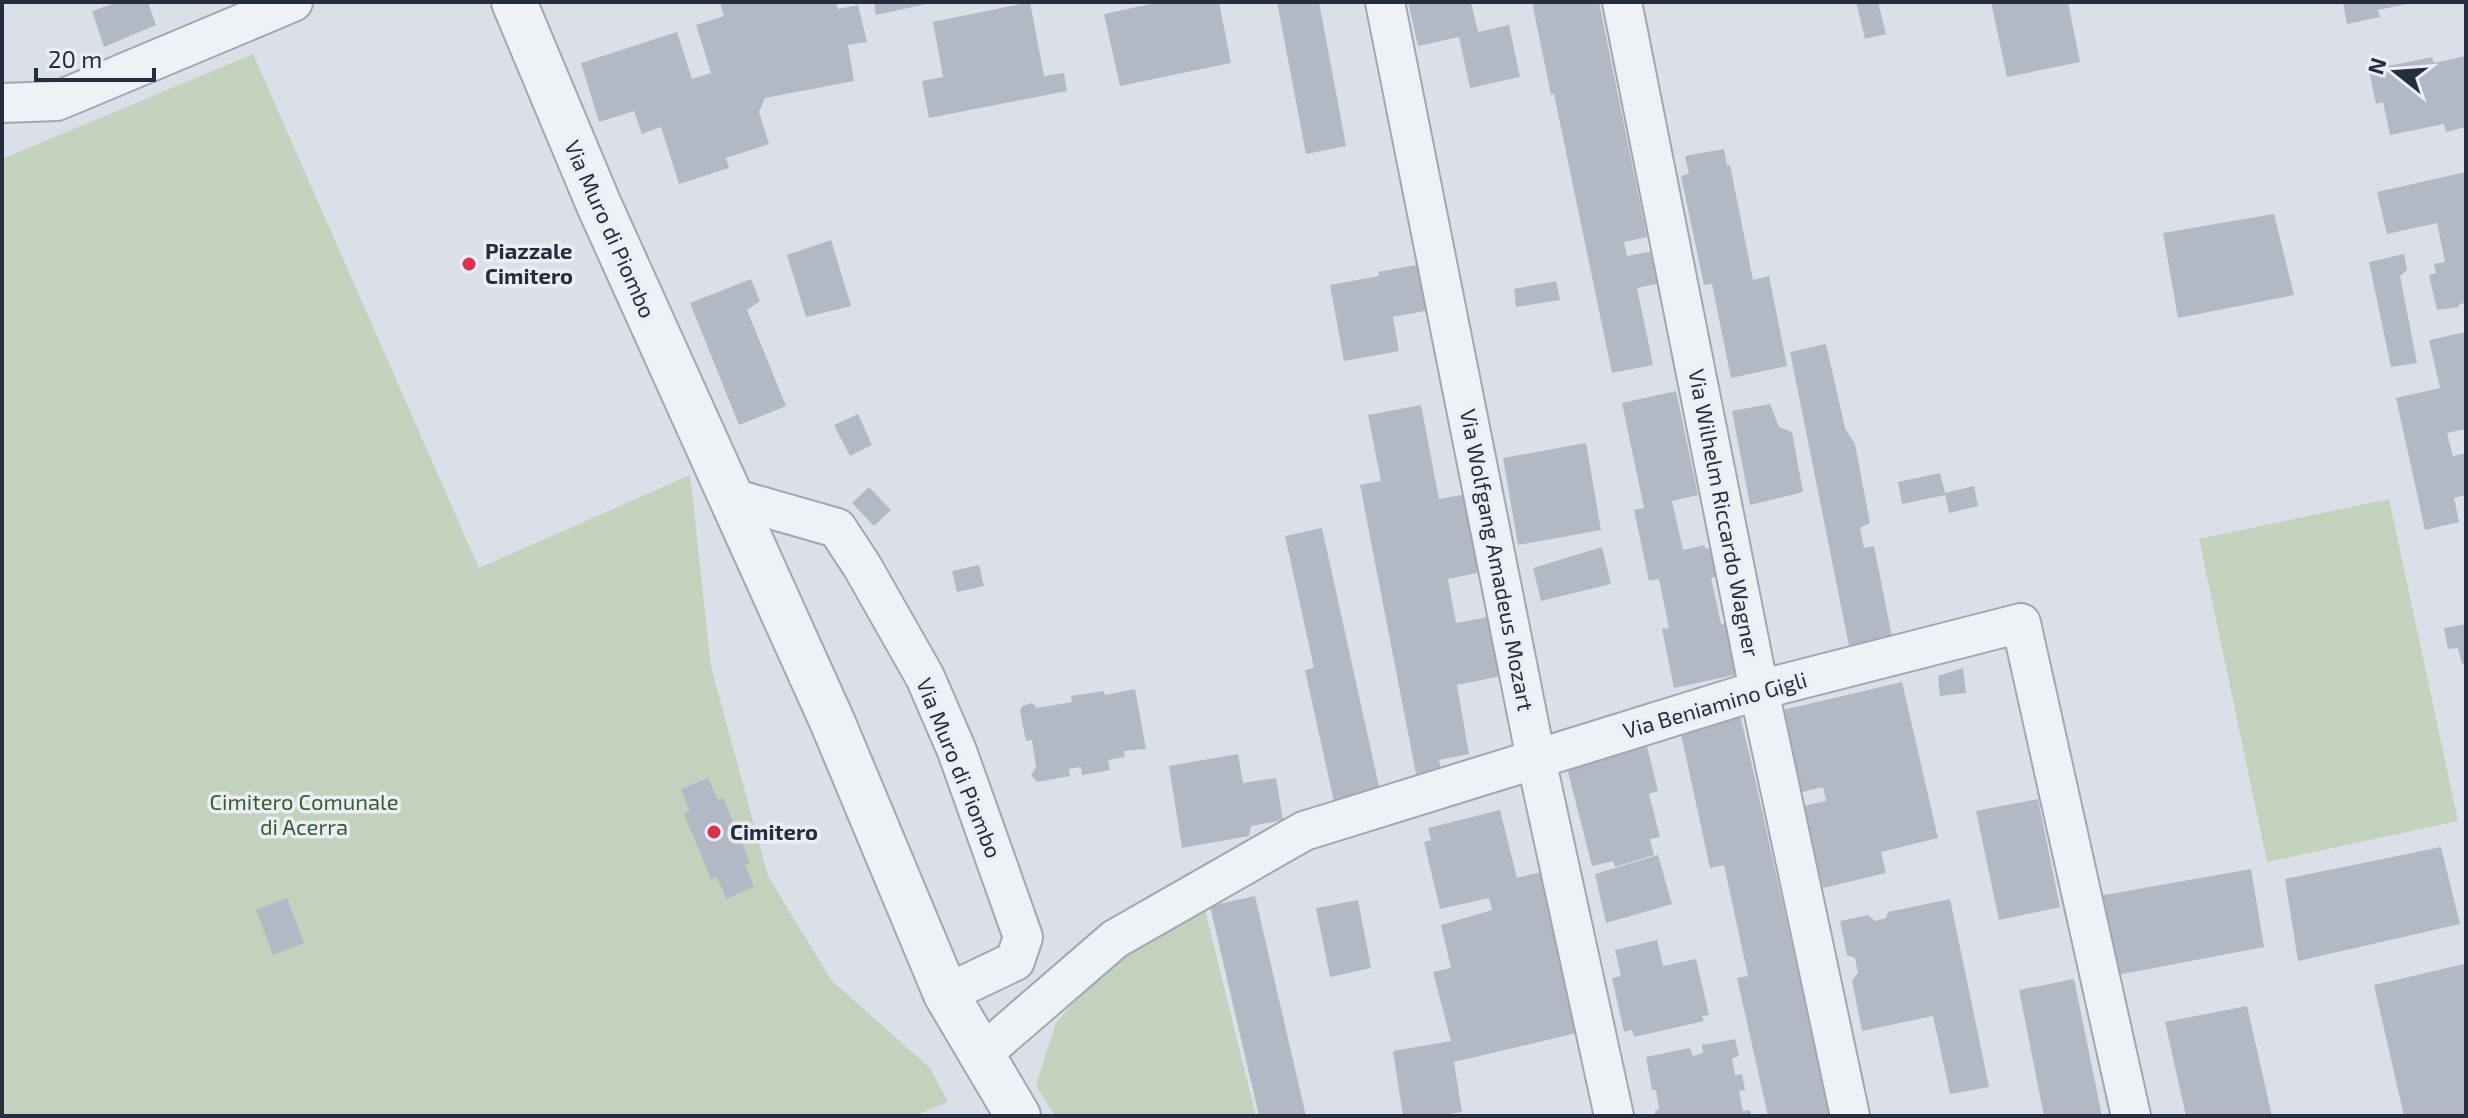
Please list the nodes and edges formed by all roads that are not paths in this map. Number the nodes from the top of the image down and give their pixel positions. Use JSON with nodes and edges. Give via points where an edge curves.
{"nodes":[{"id":1,"x":293,"y":2,"type":"edge"},
{"id":2,"x":514,"y":2,"type":"edge"},
{"id":3,"x":1385,"y":2,"type":"edge"},
{"id":4,"x":1622,"y":2,"type":"edge"},
{"id":5,"x":57,"y":101,"type":"junction"},
{"id":6,"x":2,"y":103,"type":"edge"},
{"id":7,"x":2,"y":125,"type":"edge"},
{"id":8,"x":732,"y":498,"type":"junction"},
{"id":9,"x":1759,"y":690,"type":"junction"},
{"id":10,"x":1536,"y":759,"type":"junction"},
{"id":11,"x":946,"y":994,"type":"junction"},
{"id":12,"x":982,"y":1054,"type":"junction"},
{"id":13,"x":1018,"y":1116,"type":"edge"},
{"id":14,"x":1614,"y":1116,"type":"edge"},
{"id":15,"x":1850,"y":1116,"type":"edge"},
{"id":16,"x":2131,"y":1116,"type":"edge"}],
"edges":[{"from":1,"to":5,"type":"street"},
{"from":2,"to":8,"type":"street","name":"Via Muro di Piombo"},
{"from":3,"to":10,"type":"street","name":"Via Wolfgang Amadeus Mozart"},
{"from":4,"to":9,"type":"street","name":"Via Wilhelm Riccardo Wagner"},
{"from":5,"to":6,"type":"street"},
{"from":5,"to":7,"type":"street"},
{"from":8,"to":11,"type":"street","name":"Via Muro di Piombo"},
{"from":8,"to":11,"type":"street","name":"Via Muro di Piombo","via":[[837,528],[925,677],[952,739],[1023,937],[1015,961]]},
{"from":9,"to":10,"type":"street","name":"Via Beniamino Gigli"},
{"from":9,"to":15,"type":"street","name":"Via Wilhelm Riccardo Wagner"},
{"from":9,"to":16,"type":"street","name":"Via Beniamino Gigli","via":[[2021,623]]},
{"from":10,"to":12,"type":"street","name":"Via Beniamino Gigli","via":[[1304,831],[1115,939]]},
{"from":10,"to":14,"type":"street","name":"Via Wolfgang Amadeus Mozart"},
{"from":11,"to":12,"type":"street","name":"Via Muro di Piombo"},
{"from":12,"to":13,"type":"street","name":"Via Muro di Piombo"}]}
